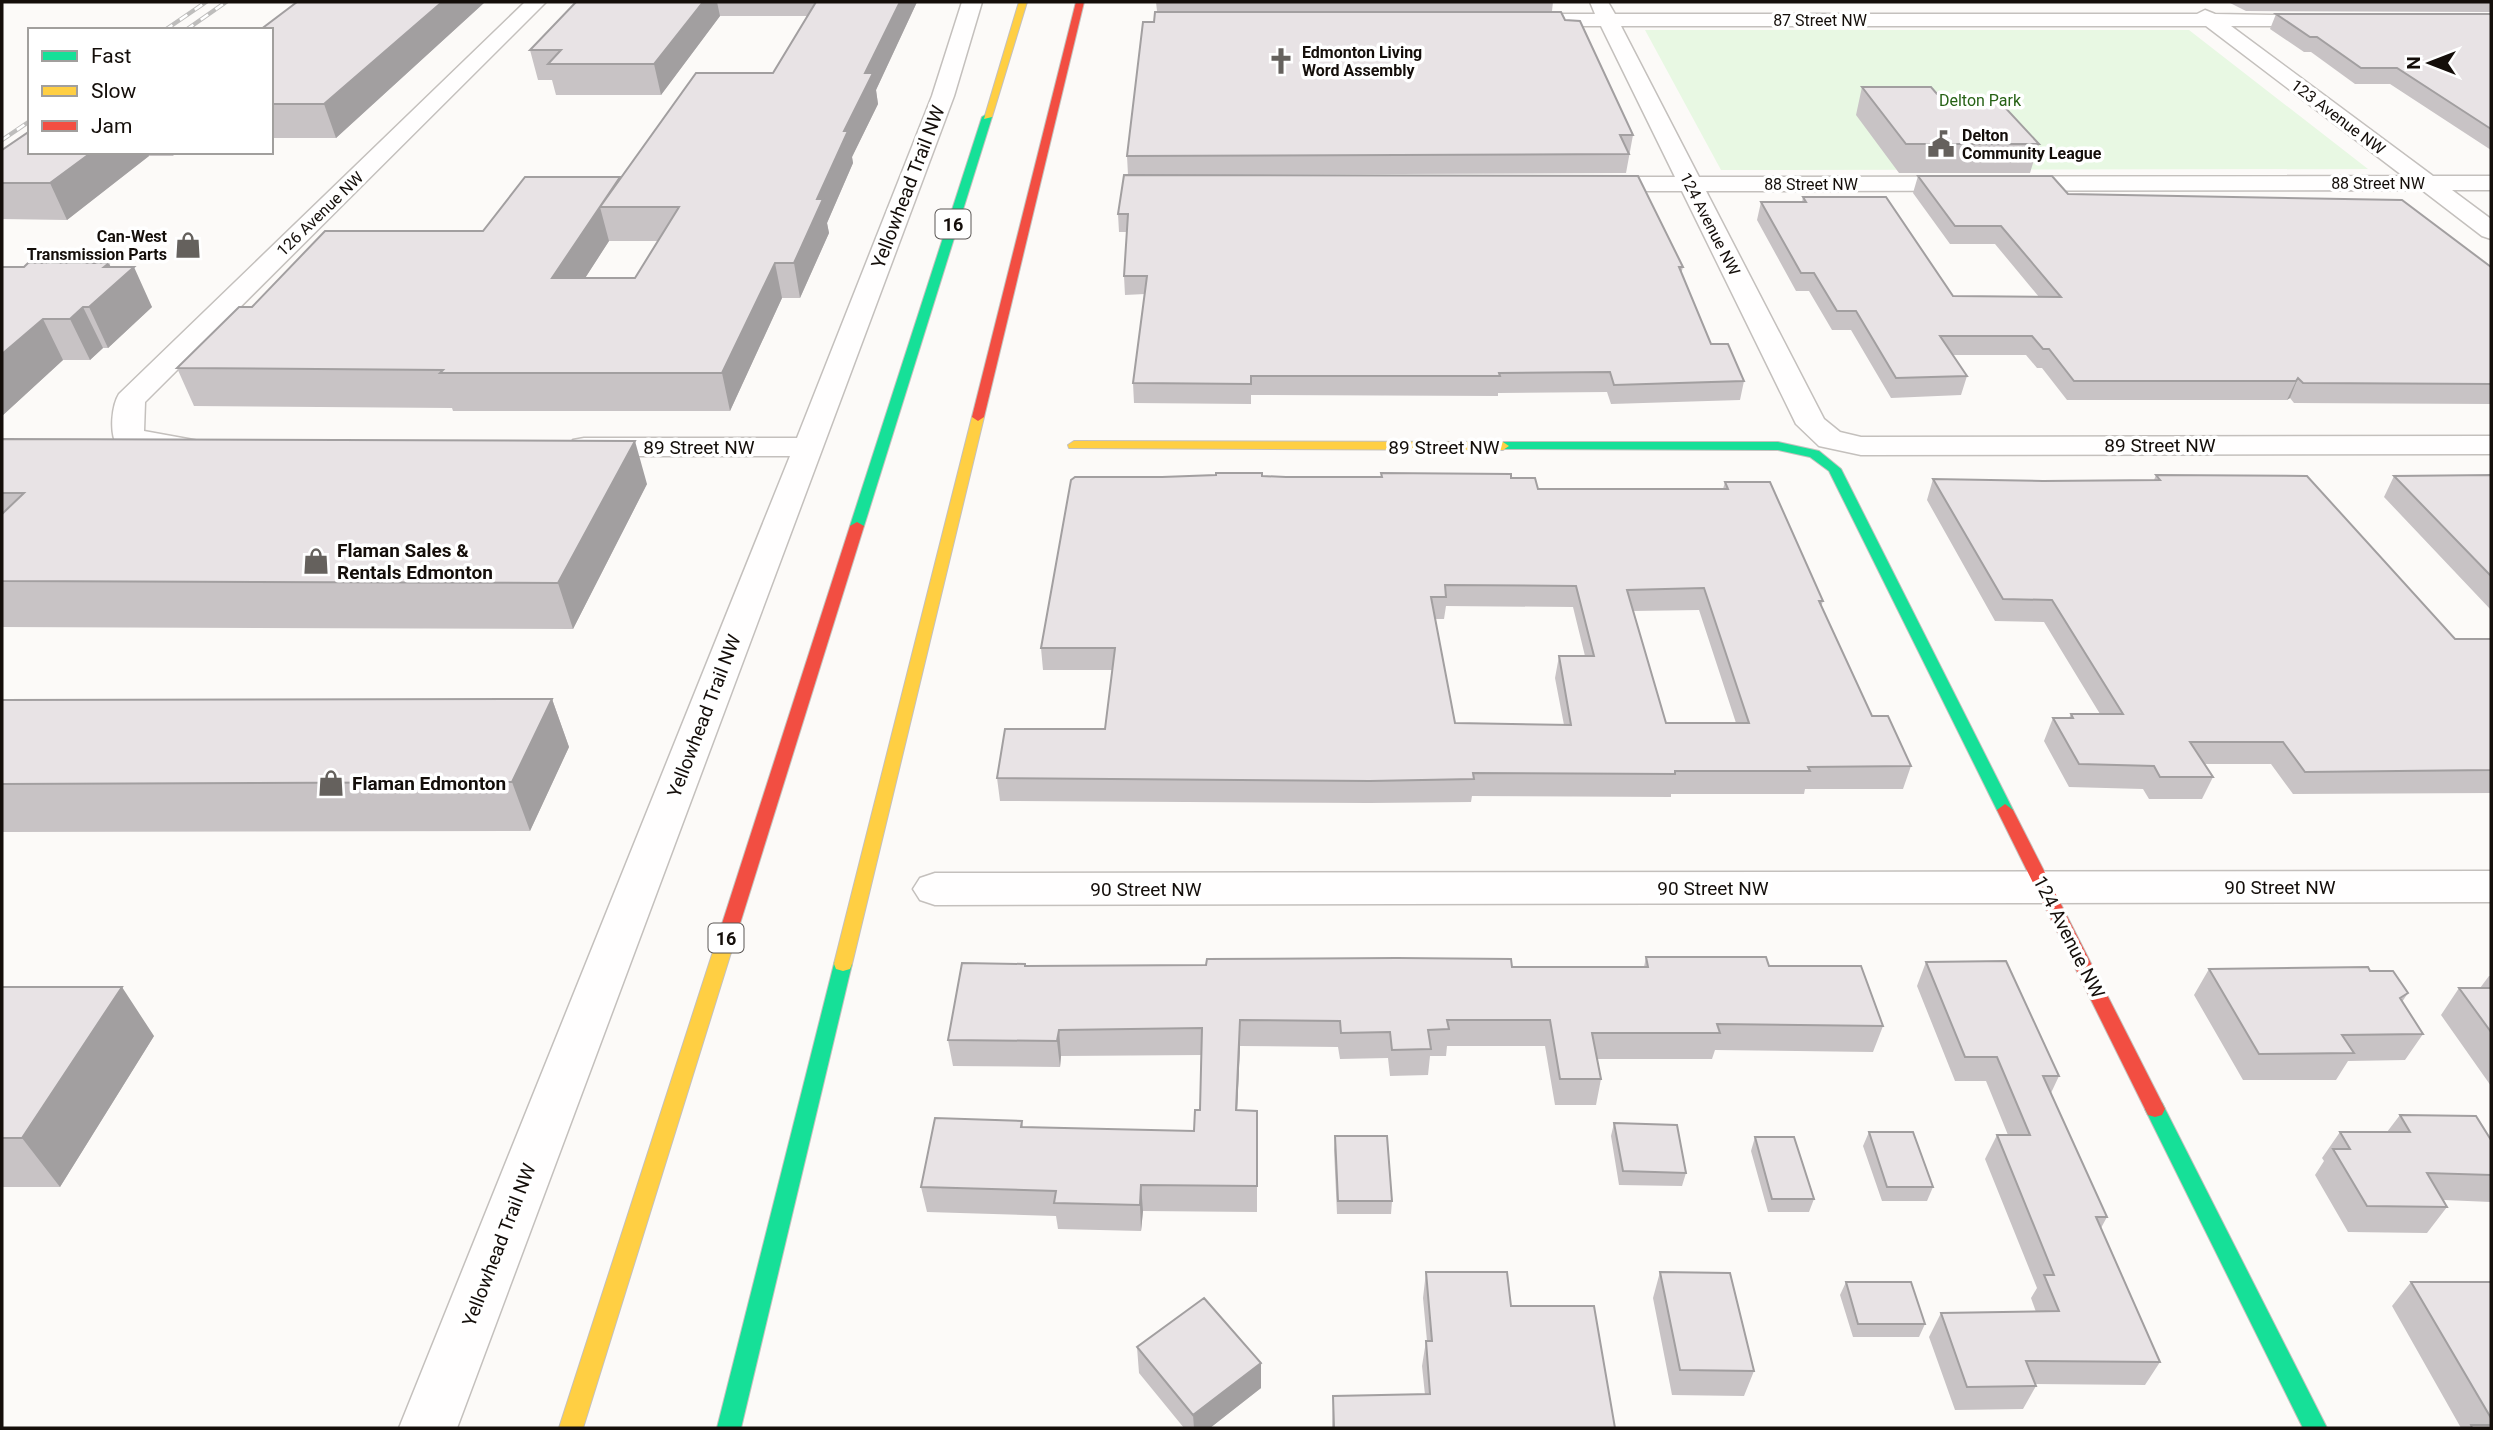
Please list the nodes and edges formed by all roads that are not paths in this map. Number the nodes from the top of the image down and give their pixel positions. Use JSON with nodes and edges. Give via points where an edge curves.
{"nodes":[{"id":1,"x":536,"y":2,"type":"edge"},
{"id":2,"x":972,"y":2,"type":"edge"},
{"id":3,"x":1023,"y":2,"type":"edge"},
{"id":4,"x":1080,"y":2,"type":"edge"},
{"id":5,"x":2185,"y":2,"type":"edge"},
{"id":6,"x":1603,"y":11,"type":"edge"},
{"id":7,"x":1492,"y":20,"type":"edge"},
{"id":8,"x":2209,"y":20,"type":"junction"},
{"id":9,"x":2343,"y":20,"type":"edge"},
{"id":10,"x":2427,"y":183,"type":"junction"},
{"id":11,"x":2491,"y":183,"type":"edge"},
{"id":12,"x":1570,"y":184,"type":"edge"},
{"id":13,"x":1690,"y":184,"type":"junction"},
{"id":14,"x":2491,"y":231,"type":"edge"},
{"id":15,"x":1074,"y":445,"type":"dead end"},
{"id":16,"x":2491,"y":445,"type":"edge"},
{"id":17,"x":810,"y":446,"type":"junction"},
{"id":18,"x":1822,"y":446,"type":"junction"},
{"id":19,"x":560,"y":447,"type":"edge"},
{"id":20,"x":213,"y":448,"type":"edge"},
{"id":21,"x":2491,"y":886,"type":"edge"},
{"id":22,"x":2044,"y":888,"type":"junction"},
{"id":23,"x":935,"y":889,"type":"dead end"},
{"id":24,"x":428,"y":1428,"type":"edge"},
{"id":25,"x":571,"y":1428,"type":"edge"},
{"id":26,"x":729,"y":1428,"type":"edge"},
{"id":27,"x":2315,"y":1428,"type":"edge"}],
"edges":[{"from":1,"to":20,"type":"street","name":"126 Avenue NW","via":[[130,400],[128,438]]},
{"from":2,"to":17,"type":"street","name":"Yellowhead Trail NW","via":[[943,96]]},
{"from":3,"to":25,"type":"main road","number":"16"},
{"from":4,"to":26,"type":"main road"},
{"from":5,"to":8,"type":"street","name":"123 Avenue NW"},
{"from":6,"to":7,"type":"street","name":"87 Street NW"},
{"from":6,"to":8,"type":"street","name":"87 Street NW"},
{"from":6,"to":13,"type":"street","name":"124 Avenue NW"},
{"from":8,"to":9,"type":"street","name":"87 Street NW"},
{"from":8,"to":10,"type":"street","name":"123 Avenue NW"},
{"from":10,"to":11,"type":"street","name":"88 Street NW"},
{"from":10,"to":13,"type":"street","name":"88 Street NW"},
{"from":10,"to":14,"type":"street","name":"123 Avenue NW"},
{"from":12,"to":13,"type":"street","name":"88 Street NW"},
{"from":13,"to":18,"type":"street","name":"124 Avenue NW"},
{"from":15,"to":18,"type":"main road","name":"89 Street NW"},
{"from":16,"to":18,"type":"street","name":"89 Street NW"},
{"from":17,"to":19,"type":"street","name":"89 Street NW"},
{"from":17,"to":24,"type":"street","name":"Yellowhead Trail NW"},
{"from":18,"to":22,"type":"main road","name":"124 Avenue NW"},
{"from":21,"to":22,"type":"street","name":"90 Street NW"},
{"from":22,"to":23,"type":"street","name":"90 Street NW"},
{"from":22,"to":27,"type":"main road","name":"124 Avenue NW"}]}
